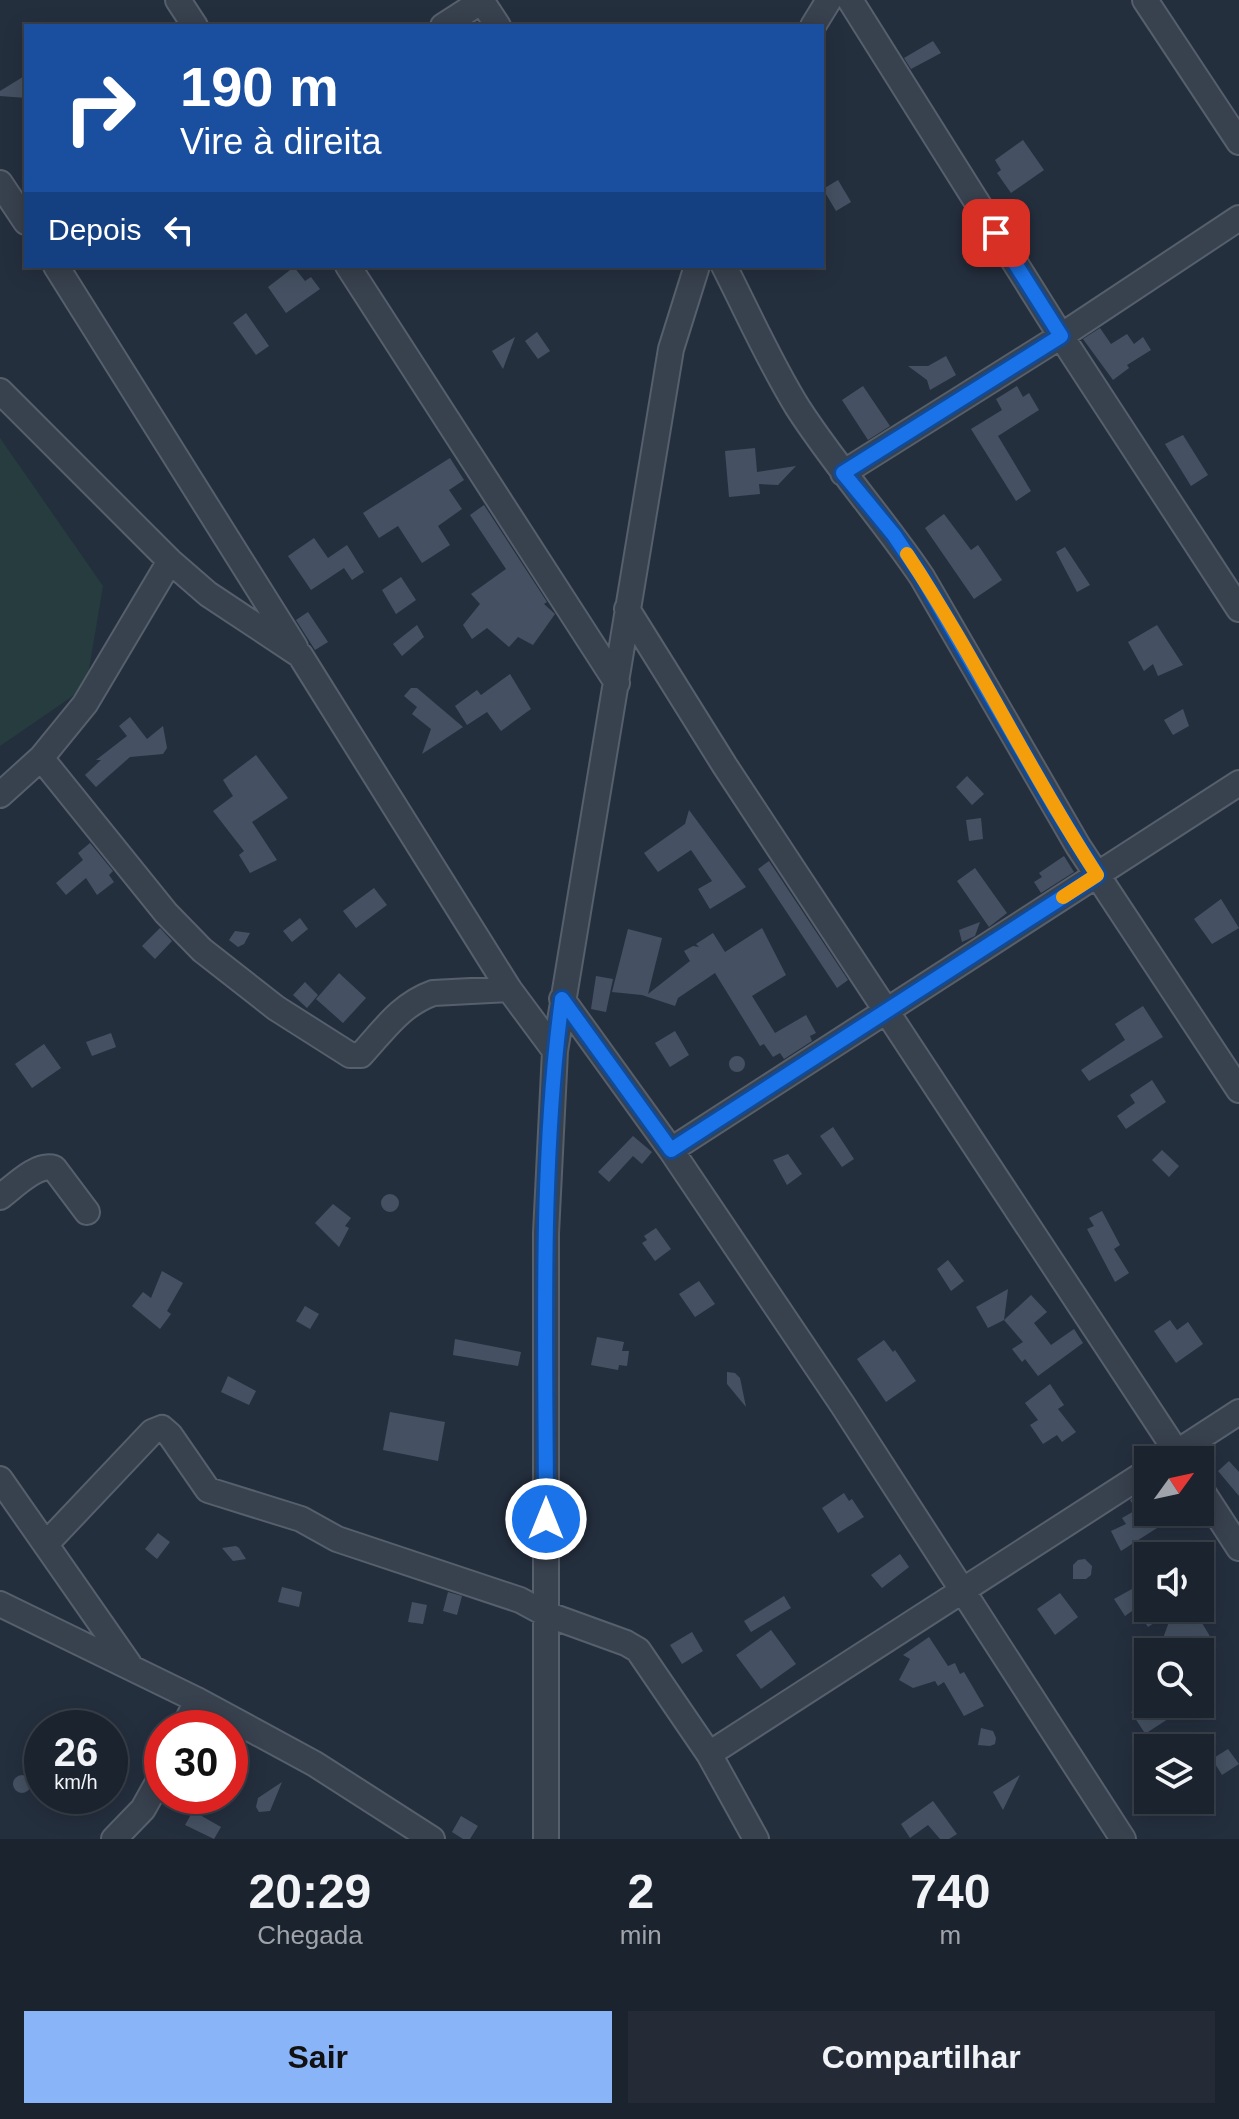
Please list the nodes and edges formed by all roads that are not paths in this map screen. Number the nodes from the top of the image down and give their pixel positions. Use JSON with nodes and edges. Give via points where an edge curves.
{"nodes":[{"id":1,"x":178,"y":0,"type":"edge"},
{"id":2,"x":829,"y":0,"type":"edge"},
{"id":3,"x":850,"y":0,"type":"edge"},
{"id":4,"x":1145,"y":0,"type":"edge"},
{"id":5,"x":482,"y":1,"type":"edge"},
{"id":6,"x":194,"y":24,"type":"edge"},
{"id":7,"x":446,"y":24,"type":"edge"},
{"id":8,"x":497,"y":24,"type":"edge"},
{"id":9,"x":814,"y":24,"type":"edge"},
{"id":10,"x":1239,"y":142,"type":"edge"},
{"id":11,"x":0,"y":183,"type":"edge"},
{"id":12,"x":1239,"y":218,"type":"edge"},
{"id":13,"x":24,"y":219,"type":"edge"},
{"id":14,"x":349,"y":268,"type":"edge"},
{"id":15,"x":696,"y":268,"type":"edge"},
{"id":16,"x":725,"y":268,"type":"edge"},
{"id":17,"x":64,"y":269,"type":"edge"},
{"id":18,"x":1061,"y":336,"type":"junction"},
{"id":19,"x":0,"y":391,"type":"edge"},
{"id":20,"x":843,"y":473,"type":"junction"},
{"id":21,"x":170,"y":561,"type":"junction"},
{"id":22,"x":627,"y":609,"type":"junction"},
{"id":23,"x":1239,"y":609,"type":"edge"},
{"id":24,"x":300,"y":655,"type":"junction"},
{"id":25,"x":617,"y":683,"type":"junction"},
{"id":26,"x":41,"y":758,"type":"junction"},
{"id":27,"x":1239,"y":783,"type":"edge"},
{"id":28,"x":0,"y":795,"type":"edge"},
{"id":29,"x":1097,"y":875,"type":"junction"},
{"id":30,"x":509,"y":989,"type":"junction"},
{"id":31,"x":562,"y":999,"type":"junction"},
{"id":32,"x":885,"y":1009,"type":"junction"},
{"id":33,"x":555,"y":1051,"type":"junction"},
{"id":34,"x":1239,"y":1090,"type":"edge"},
{"id":35,"x":671,"y":1150,"type":"junction"},
{"id":36,"x":0,"y":1197,"type":"edge"},
{"id":37,"x":87,"y":1212,"type":"dead end"},
{"id":38,"x":1239,"y":1412,"type":"edge"},
{"id":39,"x":1167,"y":1446,"type":"edge"},
{"id":40,"x":1190,"y":1446,"type":"edge"},
{"id":41,"x":0,"y":1479,"type":"edge"},
{"id":42,"x":1134,"y":1480,"type":"edge"},
{"id":43,"x":1214,"y":1510,"type":"edge"},
{"id":44,"x":46,"y":1544,"type":"junction"},
{"id":45,"x":1239,"y":1548,"type":"edge"},
{"id":46,"x":963,"y":1593,"type":"junction"},
{"id":47,"x":0,"y":1604,"type":"edge"},
{"id":48,"x":546,"y":1614,"type":"junction"},
{"id":49,"x":130,"y":1666,"type":"junction"},
{"id":50,"x":197,"y":1700,"type":"junction"},
{"id":51,"x":192,"y":1710,"type":"edge"},
{"id":52,"x":709,"y":1754,"type":"junction"},
{"id":53,"x":144,"y":1807,"type":"edge"},
{"id":54,"x":114,"y":1839,"type":"edge"},
{"id":55,"x":432,"y":1839,"type":"edge"},
{"id":56,"x":546,"y":1839,"type":"edge"},
{"id":57,"x":756,"y":1839,"type":"edge"},
{"id":58,"x":1123,"y":1839,"type":"edge"}],
"edges":[{"from":1,"to":6,"type":"street"},
{"from":2,"to":9,"type":"street"},
{"from":3,"to":18,"type":"street"},
{"from":4,"to":10,"type":"street"},
{"from":5,"to":7,"type":"street"},
{"from":5,"to":8,"type":"street"},
{"from":11,"to":13,"type":"street"},
{"from":12,"to":18,"type":"street"},
{"from":14,"to":25,"type":"street"},
{"from":15,"to":22,"type":"street","via":[[671,349]]},
{"from":16,"to":20,"type":"street","via":[[797,406]]},
{"from":17,"to":24,"type":"street"},
{"from":18,"to":20,"type":"street"},
{"from":18,"to":23,"type":"street"},
{"from":19,"to":21,"type":"street"},
{"from":20,"to":29,"type":"street","via":[[922,577]]},
{"from":21,"to":24,"type":"street","via":[[208,594]]},
{"from":21,"to":26,"type":"street","via":[[85,704]]},
{"from":22,"to":25,"type":"street"},
{"from":22,"to":32,"type":"street"},
{"from":24,"to":30,"type":"street"},
{"from":25,"to":31,"type":"street"},
{"from":26,"to":28,"type":"street"},
{"from":26,"to":30,"type":"street","via":[[202,950],[276,1008],[350,1055],[361,1055],[394,1016],[423,997]]},
{"from":27,"to":29,"type":"street"},
{"from":29,"to":32,"type":"street"},
{"from":29,"to":34,"type":"street"},
{"from":30,"to":33,"type":"street"},
{"from":31,"to":33,"type":"street"},
{"from":31,"to":35,"type":"street"},
{"from":32,"to":35,"type":"street"},
{"from":32,"to":39,"type":"street"},
{"from":33,"to":48,"type":"street","via":[[546,1233]]},
{"from":35,"to":46,"type":"street"},
{"from":36,"to":37,"type":"street","via":[[48,1166]]},
{"from":38,"to":40,"type":"street"},
{"from":41,"to":44,"type":"street"},
{"from":42,"to":46,"type":"street"},
{"from":43,"to":45,"type":"street"},
{"from":44,"to":48,"type":"street","via":[[152,1432],[162,1428],[208,1490],[301,1519],[337,1539],[506,1595]]},
{"from":44,"to":49,"type":"street"},
{"from":46,"to":52,"type":"street"},
{"from":46,"to":58,"type":"street"},
{"from":47,"to":49,"type":"street"},
{"from":48,"to":52,"type":"street","via":[[638,1650]]},
{"from":48,"to":56,"type":"street"},
{"from":49,"to":50,"type":"street"},
{"from":50,"to":51,"type":"street"},
{"from":50,"to":55,"type":"street","via":[[315,1764]]},
{"from":52,"to":57,"type":"street"},
{"from":53,"to":54,"type":"street"}]}
